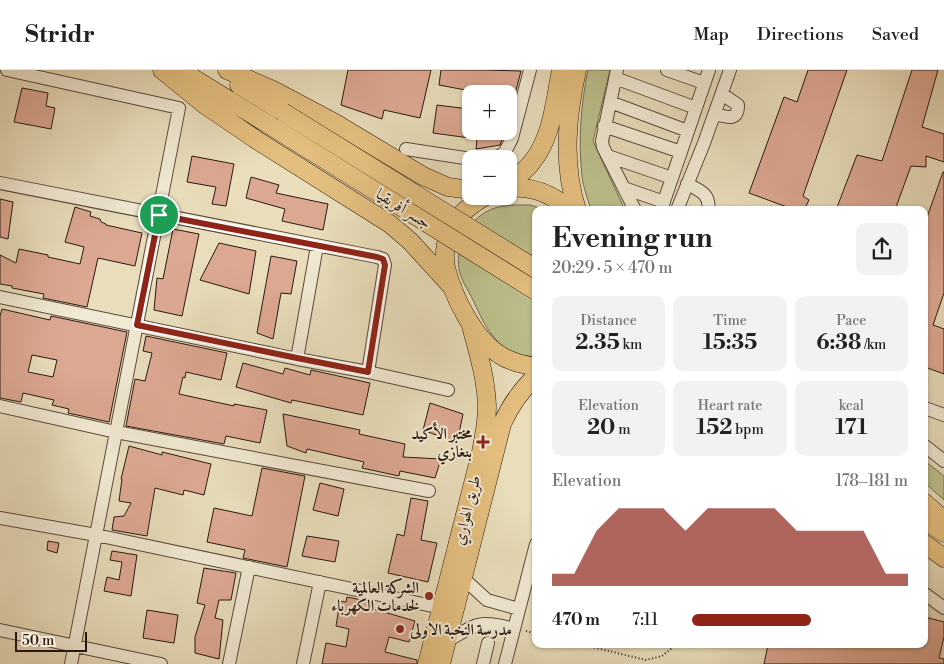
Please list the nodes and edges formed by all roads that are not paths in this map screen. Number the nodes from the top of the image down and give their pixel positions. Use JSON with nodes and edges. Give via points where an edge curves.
{"nodes":[{"id":1,"x":7,"y":70,"type":"edge"},
{"id":2,"x":162,"y":70,"type":"edge"},
{"id":3,"x":180,"y":70,"type":"edge"},
{"id":4,"x":217,"y":70,"type":"edge"},
{"id":5,"x":227,"y":70,"type":"edge"},
{"id":6,"x":530,"y":70,"type":"edge"},
{"id":7,"x":561,"y":70,"type":"edge"},
{"id":8,"x":577,"y":70,"type":"edge"},
{"id":9,"x":666,"y":70,"type":"edge"},
{"id":10,"x":709,"y":70,"type":"edge"},
{"id":11,"x":730,"y":70,"type":"edge"},
{"id":12,"x":616,"y":74,"type":"edge"},
{"id":13,"x":704,"y":83,"type":"junction"},
{"id":14,"x":722,"y":94,"type":"junction"},
{"id":15,"x":610,"y":102,"type":"junction"},
{"id":16,"x":696,"y":108,"type":"junction"},
{"id":17,"x":715,"y":114,"type":"junction"},
{"id":18,"x":604,"y":126,"type":"junction"},
{"id":19,"x":688,"y":131,"type":"junction"},
{"id":20,"x":406,"y":149,"type":"dead end"},
{"id":21,"x":506,"y":150,"type":"edge"},
{"id":22,"x":681,"y":152,"type":"junction"},
{"id":23,"x":608,"y":156,"type":"junction"},
{"id":24,"x":462,"y":158,"type":"edge"},
{"id":25,"x":517,"y":176,"type":"edge"},
{"id":26,"x":672,"y":178,"type":"junction"},
{"id":27,"x":0,"y":182,"type":"edge"},
{"id":28,"x":687,"y":184,"type":"junction"},
{"id":29,"x":517,"y":188,"type":"edge"},
{"id":30,"x":624,"y":188,"type":"junction"},
{"id":31,"x":462,"y":189,"type":"edge"},
{"id":32,"x":472,"y":205,"type":"edge"},
{"id":33,"x":565,"y":206,"type":"edge"},
{"id":34,"x":576,"y":206,"type":"edge"},
{"id":35,"x":633,"y":206,"type":"edge"},
{"id":36,"x":663,"y":206,"type":"edge"},
{"id":37,"x":679,"y":206,"type":"edge"},
{"id":38,"x":708,"y":206,"type":"edge"},
{"id":39,"x":159,"y":215,"type":"junction"},
{"id":40,"x":317,"y":246,"type":"junction"},
{"id":41,"x":532,"y":267,"type":"edge"},
{"id":42,"x":453,"y":288,"type":"junction"},
{"id":43,"x":532,"y":289,"type":"edge"},
{"id":44,"x":0,"y":297,"type":"edge"},
{"id":45,"x":137,"y":325,"type":"junction"},
{"id":46,"x":471,"y":326,"type":"junction"},
{"id":47,"x":297,"y":358,"type":"junction"},
{"id":48,"x":532,"y":365,"type":"edge"},
{"id":49,"x":368,"y":372,"type":"junction"},
{"id":50,"x":532,"y":380,"type":"edge"},
{"id":51,"x":448,"y":390,"type":"dead end"},
{"id":52,"x":0,"y":406,"type":"edge"},
{"id":53,"x":928,"y":409,"type":"edge"},
{"id":54,"x":944,"y":415,"type":"edge"},
{"id":55,"x":116,"y":432,"type":"junction"},
{"id":56,"x":928,"y":448,"type":"edge"},
{"id":57,"x":944,"y":461,"type":"edge"},
{"id":58,"x":429,"y":492,"type":"dead end"},
{"id":59,"x":928,"y":506,"type":"edge"},
{"id":60,"x":0,"y":518,"type":"edge"},
{"id":61,"x":944,"y":520,"type":"edge"},
{"id":62,"x":928,"y":522,"type":"edge"},
{"id":63,"x":944,"y":533,"type":"edge"},
{"id":64,"x":96,"y":535,"type":"junction"},
{"id":65,"x":928,"y":546,"type":"edge"},
{"id":66,"x":928,"y":551,"type":"edge"},
{"id":67,"x":943,"y":557,"type":"edge"},
{"id":68,"x":532,"y":560,"type":"edge"},
{"id":69,"x":250,"y":567,"type":"junction"},
{"id":70,"x":464,"y":579,"type":"junction"},
{"id":71,"x":320,"y":582,"type":"junction"},
{"id":72,"x":928,"y":596,"type":"edge"},
{"id":73,"x":494,"y":603,"type":"junction"},
{"id":74,"x":442,"y":608,"type":"junction"},
{"id":75,"x":944,"y":608,"type":"edge"},
{"id":76,"x":519,"y":610,"type":"junction"},
{"id":77,"x":490,"y":623,"type":"junction"},
{"id":78,"x":514,"y":628,"type":"junction"},
{"id":79,"x":0,"y":630,"type":"edge"},
{"id":80,"x":447,"y":641,"type":"junction"},
{"id":81,"x":488,"y":643,"type":"dead end"},
{"id":82,"x":74,"y":646,"type":"junction"},
{"id":83,"x":71,"y":664,"type":"edge"},
{"id":84,"x":160,"y":664,"type":"edge"},
{"id":85,"x":229,"y":664,"type":"edge"},
{"id":86,"x":303,"y":664,"type":"edge"},
{"id":87,"x":427,"y":664,"type":"edge"},
{"id":88,"x":441,"y":664,"type":"edge"},
{"id":89,"x":483,"y":664,"type":"edge"},
{"id":90,"x":505,"y":664,"type":"edge"}],
"edges":[{"from":1,"to":39,"type":"street","via":[[180,108]]},
{"from":2,"to":42,"type":"highway","via":[[255,139],[390,224]]},
{"from":3,"to":43,"type":"highway","name":"جسر أفريقيا","bridge":true},
{"from":4,"to":41,"type":"highway","name":"جسر أفريقيا","bridge":true},
{"from":5,"to":31,"type":"highway","via":[[335,123],[422,176],[448,187]]},
{"from":6,"to":21,"type":"street"},
{"from":7,"to":25,"type":"highway","via":[[542,147]]},
{"from":8,"to":34,"type":"highway","via":[[570,104],[567,147]]},
{"from":9,"to":13,"type":"street"},
{"from":10,"to":13,"type":"street"},
{"from":11,"to":14,"type":"street"},
{"from":12,"to":15,"type":"street"},
{"from":12,"to":16,"type":"street"},
{"from":13,"to":16,"type":"street"},
{"from":14,"to":17,"type":"street"},
{"from":14,"to":17,"type":"street","via":[[736,102],[738,110],[730,118]]},
{"from":15,"to":18,"type":"street"},
{"from":15,"to":19,"type":"street"},
{"from":16,"to":19,"type":"street"},
{"from":17,"to":28,"type":"street"},
{"from":18,"to":22,"type":"street"},
{"from":18,"to":23,"type":"street","via":[[602,141]]},
{"from":19,"to":22,"type":"street"},
{"from":20,"to":24,"type":"street"},
{"from":22,"to":26,"type":"street"},
{"from":23,"to":26,"type":"street"},
{"from":23,"to":30,"type":"street"},
{"from":26,"to":36,"type":"street"},
{"from":27,"to":39,"type":"street"},
{"from":28,"to":37,"type":"street"},
{"from":28,"to":38,"type":"street","via":[[704,193]]},
{"from":29,"to":33,"type":"highway","via":[[545,193]]},
{"from":30,"to":35,"type":"street"},
{"from":30,"to":36,"type":"street"},
{"from":32,"to":42,"type":"highway","via":[[449,232],[446,267]]},
{"from":39,"to":40,"type":"street"},
{"from":39,"to":45,"type":"street"},
{"from":40,"to":47,"type":"street"},
{"from":40,"to":49,"type":"street","via":[[383,259],[385,265]]},
{"from":42,"to":46,"type":"highway"},
{"from":44,"to":45,"type":"street"},
{"from":45,"to":47,"type":"street"},
{"from":45,"to":55,"type":"street"},
{"from":46,"to":48,"type":"highway","via":[[500,355]]},
{"from":46,"to":74,"type":"highway","name":"طريق الهواري","via":[[484,382],[486,425]]},
{"from":47,"to":49,"type":"street"},
{"from":49,"to":51,"type":"street"},
{"from":50,"to":70,"type":"highway","name":"طريق الهواري","via":[[518,396],[502,424]]},
{"from":52,"to":55,"type":"street"},
{"from":53,"to":54,"type":"street"},
{"from":55,"to":58,"type":"street"},
{"from":55,"to":64,"type":"street"},
{"from":56,"to":57,"type":"street"},
{"from":59,"to":61,"type":"highway"},
{"from":60,"to":64,"type":"street"},
{"from":62,"to":63,"type":"highway"},
{"from":64,"to":69,"type":"street"},
{"from":64,"to":82,"type":"street"},
{"from":65,"to":67,"type":"highway"},
{"from":66,"to":67,"type":"highway"},
{"from":68,"to":76,"type":"street"},
{"from":69,"to":71,"type":"street"},
{"from":69,"to":85,"type":"street"},
{"from":70,"to":73,"type":"street","via":[[481,596]]},
{"from":70,"to":80,"type":"highway","name":"طريق الهواري"},
{"from":71,"to":74,"type":"street"},
{"from":71,"to":86,"type":"street"},
{"from":72,"to":75,"type":"street"},
{"from":73,"to":76,"type":"street"},
{"from":73,"to":77,"type":"street","via":[[494,616]]},
{"from":74,"to":87,"type":"highway","name":"طريق الهواري"},
{"from":76,"to":78,"type":"street"},
{"from":77,"to":78,"type":"street"},
{"from":77,"to":80,"type":"street","via":[[477,625]]},
{"from":78,"to":90,"type":"street"},
{"from":79,"to":82,"type":"street"},
{"from":80,"to":88,"type":"highway","name":"طريق الهواري"},
{"from":81,"to":89,"type":"street"},
{"from":82,"to":83,"type":"street"},
{"from":82,"to":84,"type":"street"}]}
